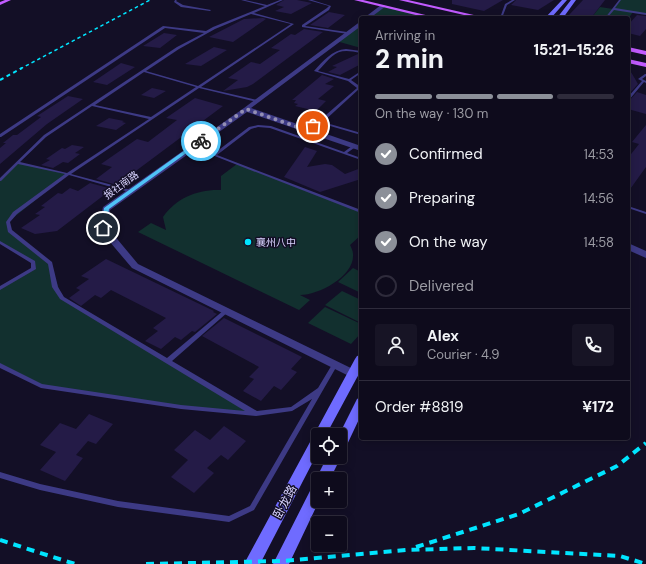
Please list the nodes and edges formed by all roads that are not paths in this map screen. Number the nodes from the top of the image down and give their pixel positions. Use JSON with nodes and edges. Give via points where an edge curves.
{"nodes":[{"id":1,"x":9,"y":0,"type":"edge"},
{"id":2,"x":176,"y":0,"type":"edge"},
{"id":3,"x":242,"y":0,"type":"edge"},
{"id":4,"x":282,"y":0,"type":"edge"},
{"id":5,"x":309,"y":0,"type":"edge"},
{"id":6,"x":356,"y":0,"type":"edge"},
{"id":7,"x":401,"y":0,"type":"edge"},
{"id":8,"x":514,"y":0,"type":"edge"},
{"id":9,"x":565,"y":0,"type":"edge"},
{"id":10,"x":574,"y":0,"type":"edge"},
{"id":11,"x":620,"y":0,"type":"edge"},
{"id":12,"x":0,"y":4,"type":"edge"},
{"id":13,"x":268,"y":6,"type":"junction"},
{"id":14,"x":383,"y":6,"type":"junction"},
{"id":15,"x":613,"y":9,"type":"junction"},
{"id":16,"x":210,"y":10,"type":"dead end"},
{"id":17,"x":252,"y":13,"type":"junction"},
{"id":18,"x":646,"y":14,"type":"edge"},
{"id":19,"x":370,"y":16,"type":"edge"},
{"id":20,"x":426,"y":16,"type":"edge"},
{"id":21,"x":475,"y":16,"type":"edge"},
{"id":22,"x":502,"y":16,"type":"edge"},
{"id":23,"x":550,"y":16,"type":"edge"},
{"id":24,"x":562,"y":16,"type":"edge"},
{"id":25,"x":608,"y":16,"type":"edge"},
{"id":26,"x":292,"y":24,"type":"junction"},
{"id":27,"x":359,"y":24,"type":"edge"},
{"id":28,"x":303,"y":26,"type":"junction"},
{"id":29,"x":206,"y":32,"type":"junction"},
{"id":30,"x":347,"y":33,"type":"junction"},
{"id":31,"x":630,"y":49,"type":"edge"},
{"id":32,"x":645,"y":51,"type":"edge"},
{"id":33,"x":359,"y":52,"type":"edge"},
{"id":34,"x":630,"y":61,"type":"edge"},
{"id":35,"x":646,"y":65,"type":"edge"},
{"id":36,"x":143,"y":71,"type":"junction"},
{"id":37,"x":359,"y":73,"type":"edge"},
{"id":38,"x":646,"y":75,"type":"edge"},
{"id":39,"x":349,"y":80,"type":"junction"},
{"id":40,"x":645,"y":81,"type":"edge"},
{"id":41,"x":198,"y":87,"type":"junction"},
{"id":42,"x":359,"y":88,"type":"edge"},
{"id":43,"x":359,"y":90,"type":"edge"},
{"id":44,"x":630,"y":97,"type":"edge"},
{"id":45,"x":256,"y":101,"type":"junction"},
{"id":46,"x":91,"y":105,"type":"junction"},
{"id":47,"x":246,"y":109,"type":"junction"},
{"id":48,"x":151,"y":118,"type":"junction"},
{"id":49,"x":320,"y":122,"type":"junction"},
{"id":50,"x":306,"y":130,"type":"junction"},
{"id":51,"x":359,"y":133,"type":"edge"},
{"id":52,"x":0,"y":136,"type":"edge"},
{"id":53,"x":353,"y":147,"type":"junction"},
{"id":54,"x":359,"y":149,"type":"edge"},
{"id":55,"x":344,"y":153,"type":"junction"},
{"id":56,"x":359,"y":158,"type":"edge"},
{"id":57,"x":18,"y":163,"type":"junction"},
{"id":58,"x":68,"y":174,"type":"junction"},
{"id":59,"x":0,"y":175,"type":"edge"},
{"id":60,"x":5,"y":175,"type":"junction"},
{"id":61,"x":0,"y":180,"type":"edge"},
{"id":62,"x":130,"y":191,"type":"junction"},
{"id":63,"x":630,"y":208,"type":"edge"},
{"id":64,"x":359,"y":211,"type":"edge"},
{"id":65,"x":646,"y":213,"type":"edge"},
{"id":66,"x":0,"y":242,"type":"edge"},
{"id":67,"x":630,"y":247,"type":"edge"},
{"id":68,"x":646,"y":255,"type":"edge"},
{"id":69,"x":0,"y":288,"type":"edge"},
{"id":70,"x":226,"y":311,"type":"junction"},
{"id":71,"x":168,"y":361,"type":"junction"},
{"id":72,"x":359,"y":363,"type":"edge"},
{"id":73,"x":335,"y":364,"type":"junction"},
{"id":74,"x":0,"y":365,"type":"edge"},
{"id":75,"x":353,"y":374,"type":"junction"},
{"id":76,"x":320,"y":390,"type":"junction"},
{"id":77,"x":359,"y":406,"type":"edge"},
{"id":78,"x":256,"y":414,"type":"junction"},
{"id":79,"x":324,"y":428,"type":"edge"},
{"id":80,"x":347,"y":430,"type":"edge"},
{"id":81,"x":311,"y":453,"type":"edge"},
{"id":82,"x":0,"y":475,"type":"edge"},
{"id":83,"x":311,"y":503,"type":"edge"},
{"id":84,"x":252,"y":564,"type":"edge"},
{"id":85,"x":281,"y":564,"type":"edge"}],
"edges":[{"from":1,"to":12,"type":"main road"},
{"from":2,"to":16,"type":"lane","via":[[178,5]]},
{"from":3,"to":13,"type":"lane"},
{"from":4,"to":13,"type":"lane"},
{"from":5,"to":28,"type":"lane","via":[[330,6]]},
{"from":6,"to":14,"type":"main road"},
{"from":7,"to":21,"type":"main road"},
{"from":8,"to":22,"type":"lane","via":[[506,5]]},
{"from":9,"to":23,"type":"main road"},
{"from":10,"to":24,"type":"main road"},
{"from":11,"to":15,"type":"lane"},
{"from":13,"to":17,"type":"lane"},
{"from":14,"to":19,"type":"street"},
{"from":14,"to":20,"type":"main road"},
{"from":15,"to":18,"type":"lane"},
{"from":15,"to":25,"type":"lane"},
{"from":17,"to":26,"type":"lane"},
{"from":17,"to":29,"type":"lane"},
{"from":26,"to":28,"type":"lane"},
{"from":26,"to":41,"type":"lane"},
{"from":27,"to":30,"type":"street","name":"报社南路"},
{"from":28,"to":30,"type":"lane"},
{"from":29,"to":36,"type":"lane"},
{"from":29,"to":52,"type":"lane","via":[[164,27]]},
{"from":30,"to":45,"type":"street","name":"报社南路"},
{"from":31,"to":32,"type":"main road"},
{"from":33,"to":39,"type":"lane","via":[[349,49],[336,51],[316,71]]},
{"from":34,"to":35,"type":"main road"},
{"from":36,"to":41,"type":"lane"},
{"from":36,"to":46,"type":"lane"},
{"from":37,"to":39,"type":"lane"},
{"from":38,"to":40,"type":"lane","via":[[640,78]]},
{"from":39,"to":42,"type":"lane"},
{"from":40,"to":44,"type":"lane"},
{"from":41,"to":45,"type":"lane"},
{"from":41,"to":48,"type":"lane"},
{"from":43,"to":49,"type":"lane"},
{"from":45,"to":47,"type":"street","name":"报社南路"},
{"from":46,"to":48,"type":"lane"},
{"from":46,"to":57,"type":"lane","via":[[45,136]]},
{"from":47,"to":50,"type":"street"},
{"from":47,"to":62,"type":"street","name":"报社南路"},
{"from":48,"to":58,"type":"lane"},
{"from":49,"to":50,"type":"lane"},
{"from":49,"to":51,"type":"lane"},
{"from":50,"to":53,"type":"street"},
{"from":53,"to":54,"type":"street"},
{"from":53,"to":55,"type":"lane"},
{"from":55,"to":56,"type":"lane"},
{"from":55,"to":64,"type":"lane","via":[[270,127],[258,126],[250,128],[214,156]]},
{"from":57,"to":58,"type":"lane"},
{"from":57,"to":60,"type":"lane"},
{"from":58,"to":62,"type":"lane"},
{"from":58,"to":71,"type":"lane","via":[[15,213],[8,222],[10,231],[50,263],[55,287],[62,298]]},
{"from":59,"to":60,"type":"lane"},
{"from":60,"to":61,"type":"lane"},
{"from":62,"to":70,"type":"street","name":"报社南路","via":[[106,209],[103,228],[135,266]]},
{"from":63,"to":65,"type":"lane"},
{"from":66,"to":69,"type":"lane","via":[[33,262],[34,269]]},
{"from":67,"to":68,"type":"street"},
{"from":70,"to":71,"type":"lane"},
{"from":70,"to":73,"type":"street","name":"报社南路"},
{"from":71,"to":78,"type":"lane"},
{"from":72,"to":75,"type":"main road"},
{"from":73,"to":75,"type":"street","name":"报社南路"},
{"from":73,"to":76,"type":"lane"},
{"from":74,"to":78,"type":"lane","via":[[41,386],[181,408]]},
{"from":75,"to":79,"type":"main road"},
{"from":76,"to":78,"type":"lane","via":[[292,409]]},
{"from":76,"to":82,"type":"lane","via":[[252,508],[229,519],[118,504],[40,487]]},
{"from":77,"to":80,"type":"main road"},
{"from":81,"to":84,"type":"main road","name":"卧龙路"},
{"from":83,"to":85,"type":"main road"}]}
